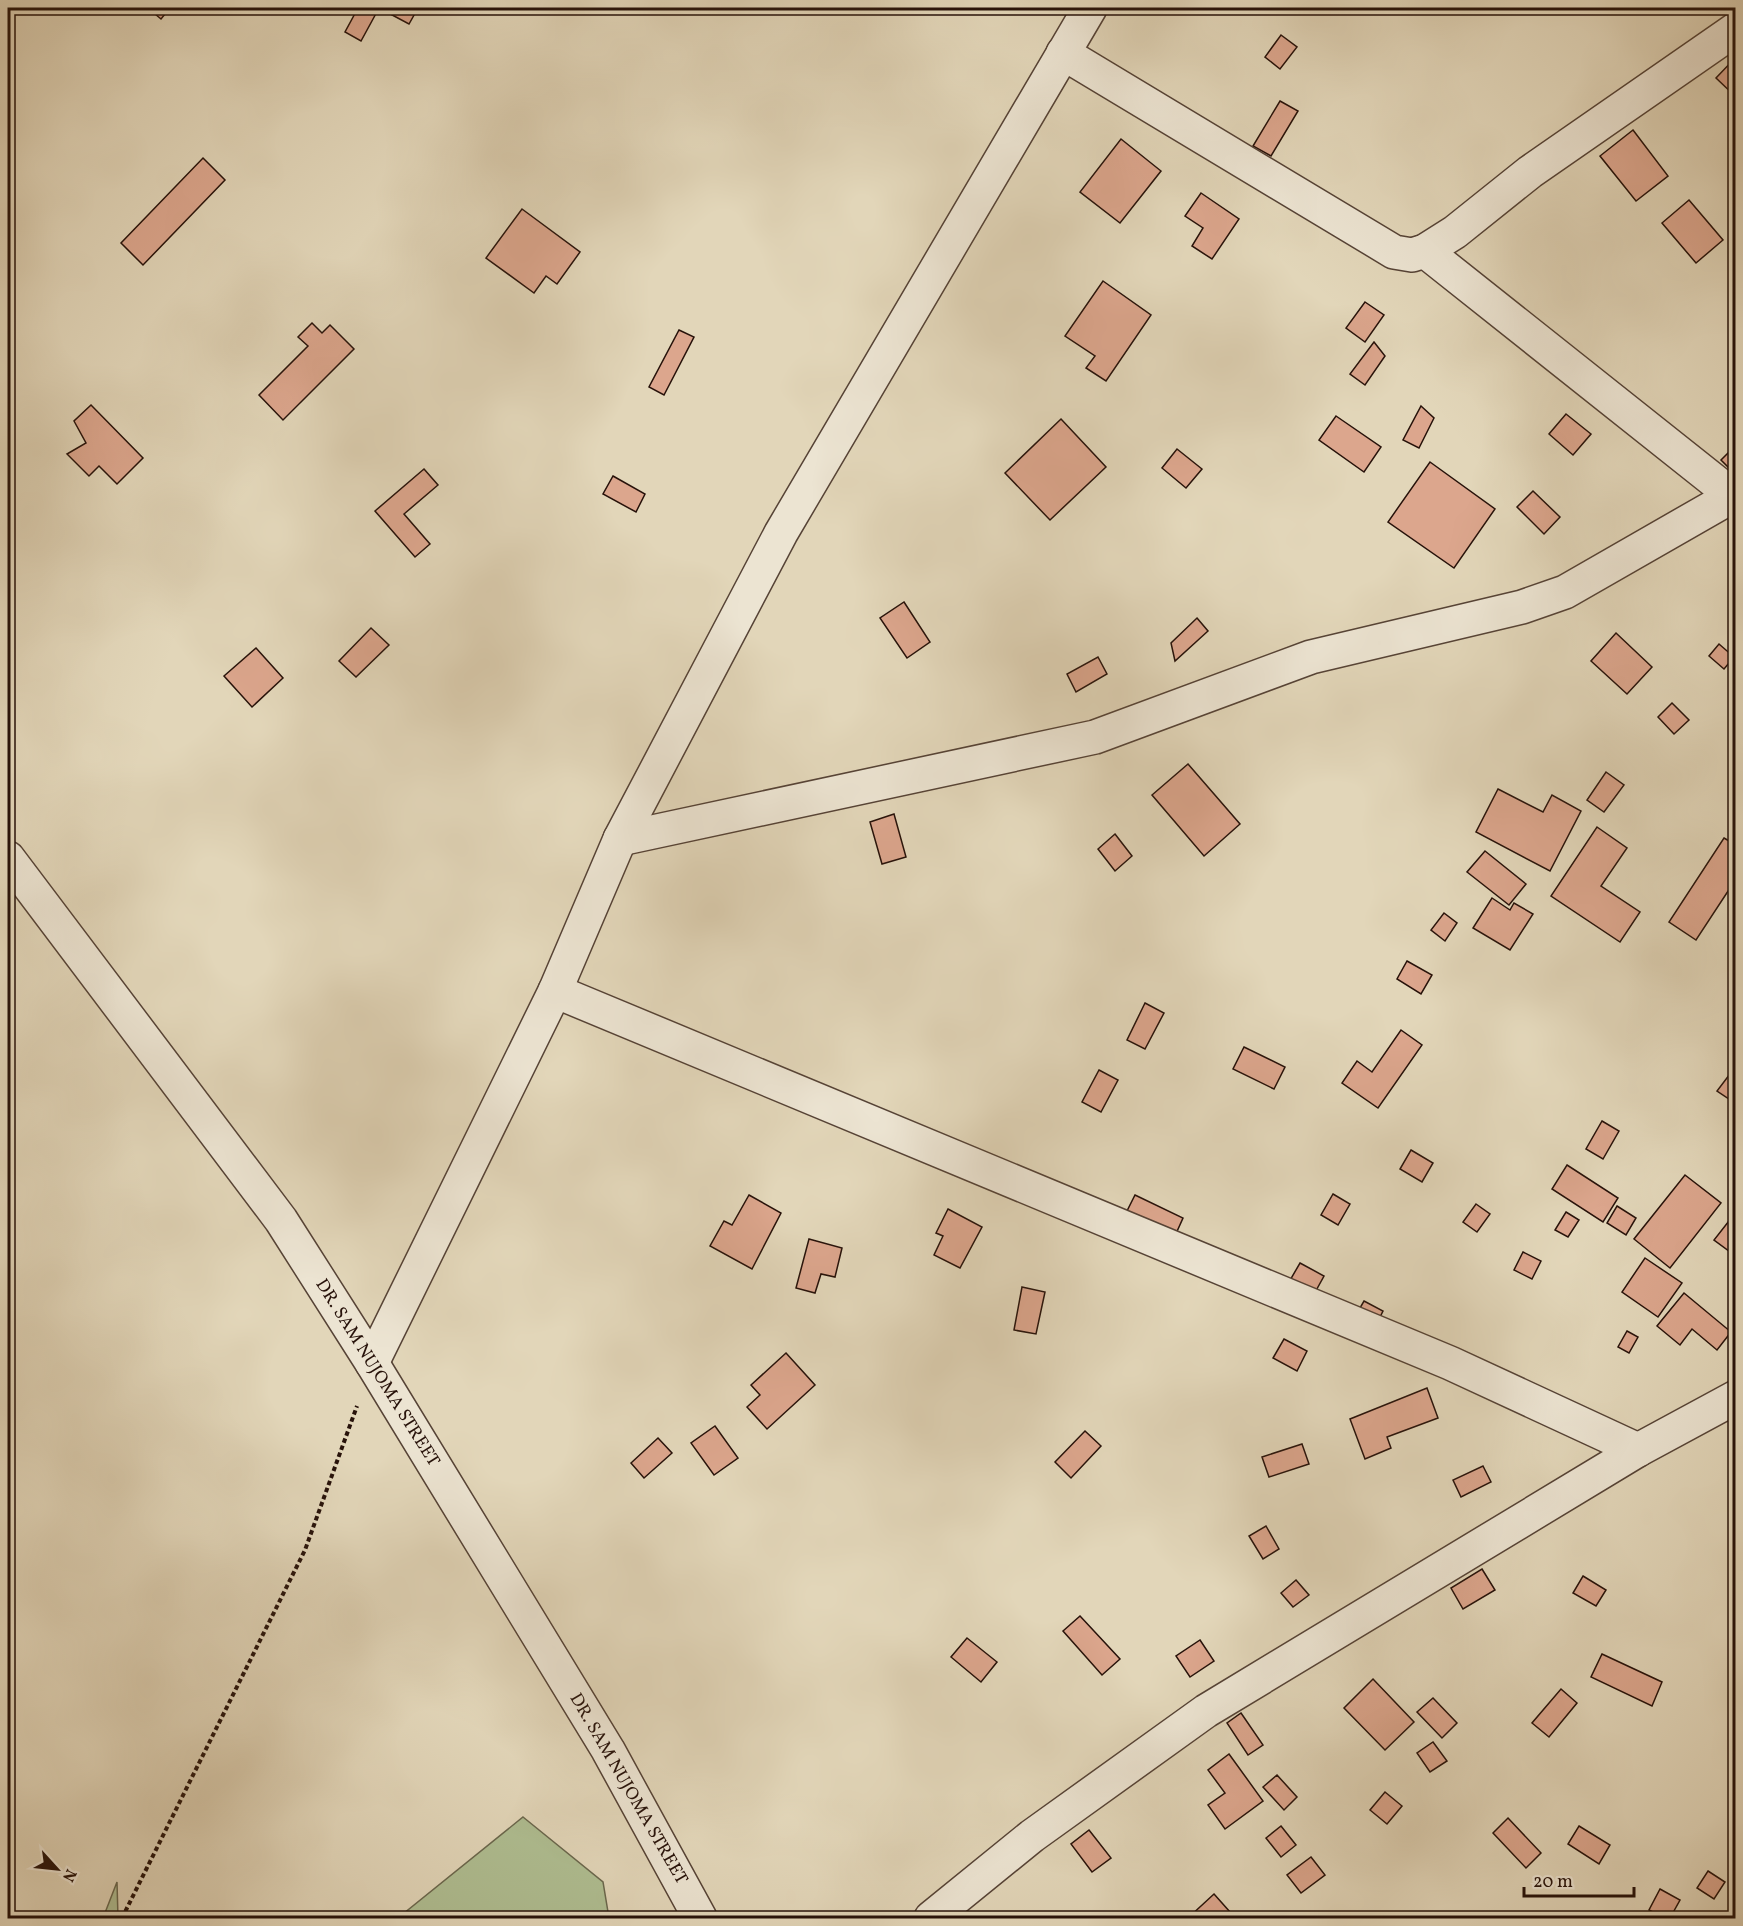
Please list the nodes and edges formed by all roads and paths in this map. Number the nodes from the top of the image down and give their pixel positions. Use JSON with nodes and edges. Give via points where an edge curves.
{"nodes":[{"id":1,"x":1090,"y":8,"type":"edge"},
{"id":2,"x":1736,"y":29,"type":"edge"},
{"id":3,"x":1063,"y":53,"type":"junction"},
{"id":4,"x":1425,"y":251,"type":"junction"},
{"id":5,"x":1734,"y":495,"type":"edge"},
{"id":6,"x":620,"y":839,"type":"junction"},
{"id":7,"x":8,"y":858,"type":"edge"},
{"id":8,"x":555,"y":991,"type":"junction"},
{"id":9,"x":372,"y":1363,"type":"junction"},
{"id":10,"x":1736,"y":1397,"type":"edge"},
{"id":11,"x":1638,"y":1450,"type":"junction"},
{"id":12,"x":122,"y":1918,"type":"edge"},
{"id":13,"x":700,"y":1918,"type":"edge"},
{"id":14,"x":931,"y":1918,"type":"edge"}],
"edges":[{"from":1,"to":3,"type":"street"},
{"from":2,"to":4,"type":"street","via":[[1530,172]]},
{"from":3,"to":4,"type":"street","via":[[1394,252],[1412,255]]},
{"from":3,"to":6,"type":"street","via":[[781,533]]},
{"from":4,"to":5,"type":"street"},
{"from":5,"to":6,"type":"street","via":[[1565,592],[1522,607],[1311,657],[1095,737]]},
{"from":6,"to":8,"type":"street"},
{"from":7,"to":9,"type":"street","name":"DR. SAM NUJOMA STREET","via":[[281,1220]]},
{"from":8,"to":9,"type":"street"},
{"from":8,"to":11,"type":"street","via":[[1450,1363]]},
{"from":9,"to":12,"type":"path","via":[[305,1550]]},
{"from":9,"to":13,"type":"street","name":"DR. SAM NUJOMA STREET","via":[[608,1750]]},
{"from":10,"to":11,"type":"street"},
{"from":11,"to":14,"type":"street","via":[[1206,1711],[1032,1836]]}]}
